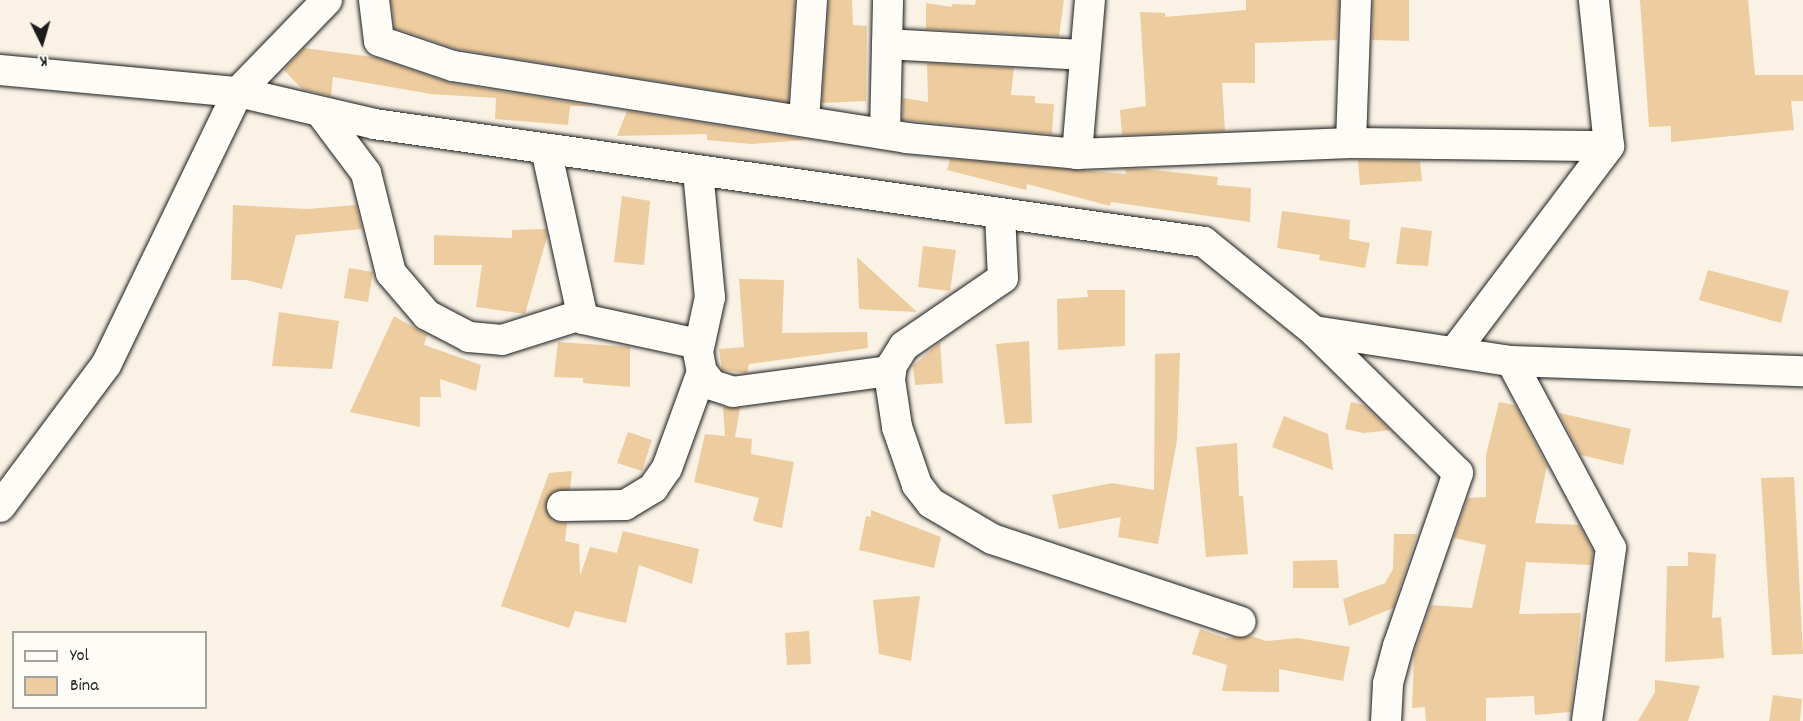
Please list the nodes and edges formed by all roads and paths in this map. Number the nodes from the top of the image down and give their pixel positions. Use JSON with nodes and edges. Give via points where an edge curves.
{"nodes":[{"id":1,"x":327,"y":0,"type":"edge"},
{"id":2,"x":374,"y":0,"type":"edge"},
{"id":3,"x":812,"y":0,"type":"edge"},
{"id":4,"x":888,"y":0,"type":"edge"},
{"id":5,"x":1090,"y":0,"type":"edge"},
{"id":6,"x":1356,"y":0,"type":"edge"},
{"id":7,"x":1594,"y":0,"type":"edge"},
{"id":8,"x":887,"y":44,"type":"junction"},
{"id":9,"x":1085,"y":55,"type":"junction"},
{"id":10,"x":0,"y":70,"type":"edge"},
{"id":11,"x":238,"y":92,"type":"junction"},
{"id":12,"x":321,"y":113,"type":"junction"},
{"id":13,"x":804,"y":121,"type":"junction"},
{"id":14,"x":885,"y":134,"type":"junction"},
{"id":15,"x":1351,"y":143,"type":"junction"},
{"id":16,"x":1609,"y":146,"type":"junction"},
{"id":17,"x":546,"y":149,"type":"junction"},
{"id":18,"x":1077,"y":154,"type":"junction"},
{"id":19,"x":698,"y":171,"type":"junction"},
{"id":20,"x":1000,"y":213,"type":"junction"},
{"id":21,"x":581,"y":315,"type":"junction"},
{"id":22,"x":1314,"y":331,"type":"junction"},
{"id":23,"x":1454,"y":352,"type":"junction"},
{"id":24,"x":700,"y":358,"type":"junction"},
{"id":25,"x":1511,"y":361,"type":"junction"},
{"id":26,"x":891,"y":371,"type":"junction"},
{"id":27,"x":1803,"y":371,"type":"edge"},
{"id":28,"x":562,"y":506,"type":"dead end"},
{"id":29,"x":0,"y":507,"type":"edge"},
{"id":30,"x":1241,"y":622,"type":"dead end"},
{"id":31,"x":1386,"y":721,"type":"edge"},
{"id":32,"x":1587,"y":721,"type":"edge"}],
"edges":[{"from":1,"to":11,"type":"street"},
{"from":2,"to":13,"type":"street","via":[[379,41],[453,66]]},
{"from":3,"to":13,"type":"street"},
{"from":4,"to":8,"type":"street"},
{"from":5,"to":9,"type":"street"},
{"from":6,"to":15,"type":"street"},
{"from":7,"to":16,"type":"street"},
{"from":8,"to":9,"type":"street"},
{"from":8,"to":14,"type":"street"},
{"from":9,"to":18,"type":"street"},
{"from":10,"to":11,"type":"street"},
{"from":11,"to":12,"type":"street"},
{"from":11,"to":29,"type":"street","via":[[105,365]]},
{"from":12,"to":17,"type":"street"},
{"from":12,"to":21,"type":"street","via":[[366,173],[391,273],[427,315],[469,337],[502,340]]},
{"from":13,"to":14,"type":"street"},
{"from":14,"to":18,"type":"street"},
{"from":15,"to":16,"type":"street"},
{"from":15,"to":18,"type":"street"},
{"from":16,"to":23,"type":"street"},
{"from":17,"to":19,"type":"street"},
{"from":17,"to":21,"type":"street"},
{"from":19,"to":20,"type":"street"},
{"from":19,"to":24,"type":"street","via":[[710,297]]},
{"from":20,"to":22,"type":"street","via":[[1204,242]]},
{"from":20,"to":26,"type":"street","via":[[1003,278],[904,346]]},
{"from":21,"to":24,"type":"street","via":[[588,321]]},
{"from":22,"to":23,"type":"street"},
{"from":22,"to":31,"type":"street","via":[[1458,473],[1398,646],[1388,684]]},
{"from":23,"to":25,"type":"street"},
{"from":24,"to":26,"type":"street","via":[[712,385],[733,392]]},
{"from":24,"to":28,"type":"street","via":[[668,468],[653,488],[625,505]]},
{"from":25,"to":27,"type":"street"},
{"from":25,"to":32,"type":"street","via":[[1611,548]]},
{"from":26,"to":30,"type":"street","via":[[897,427],[917,485],[932,503],[992,539]]}]}
